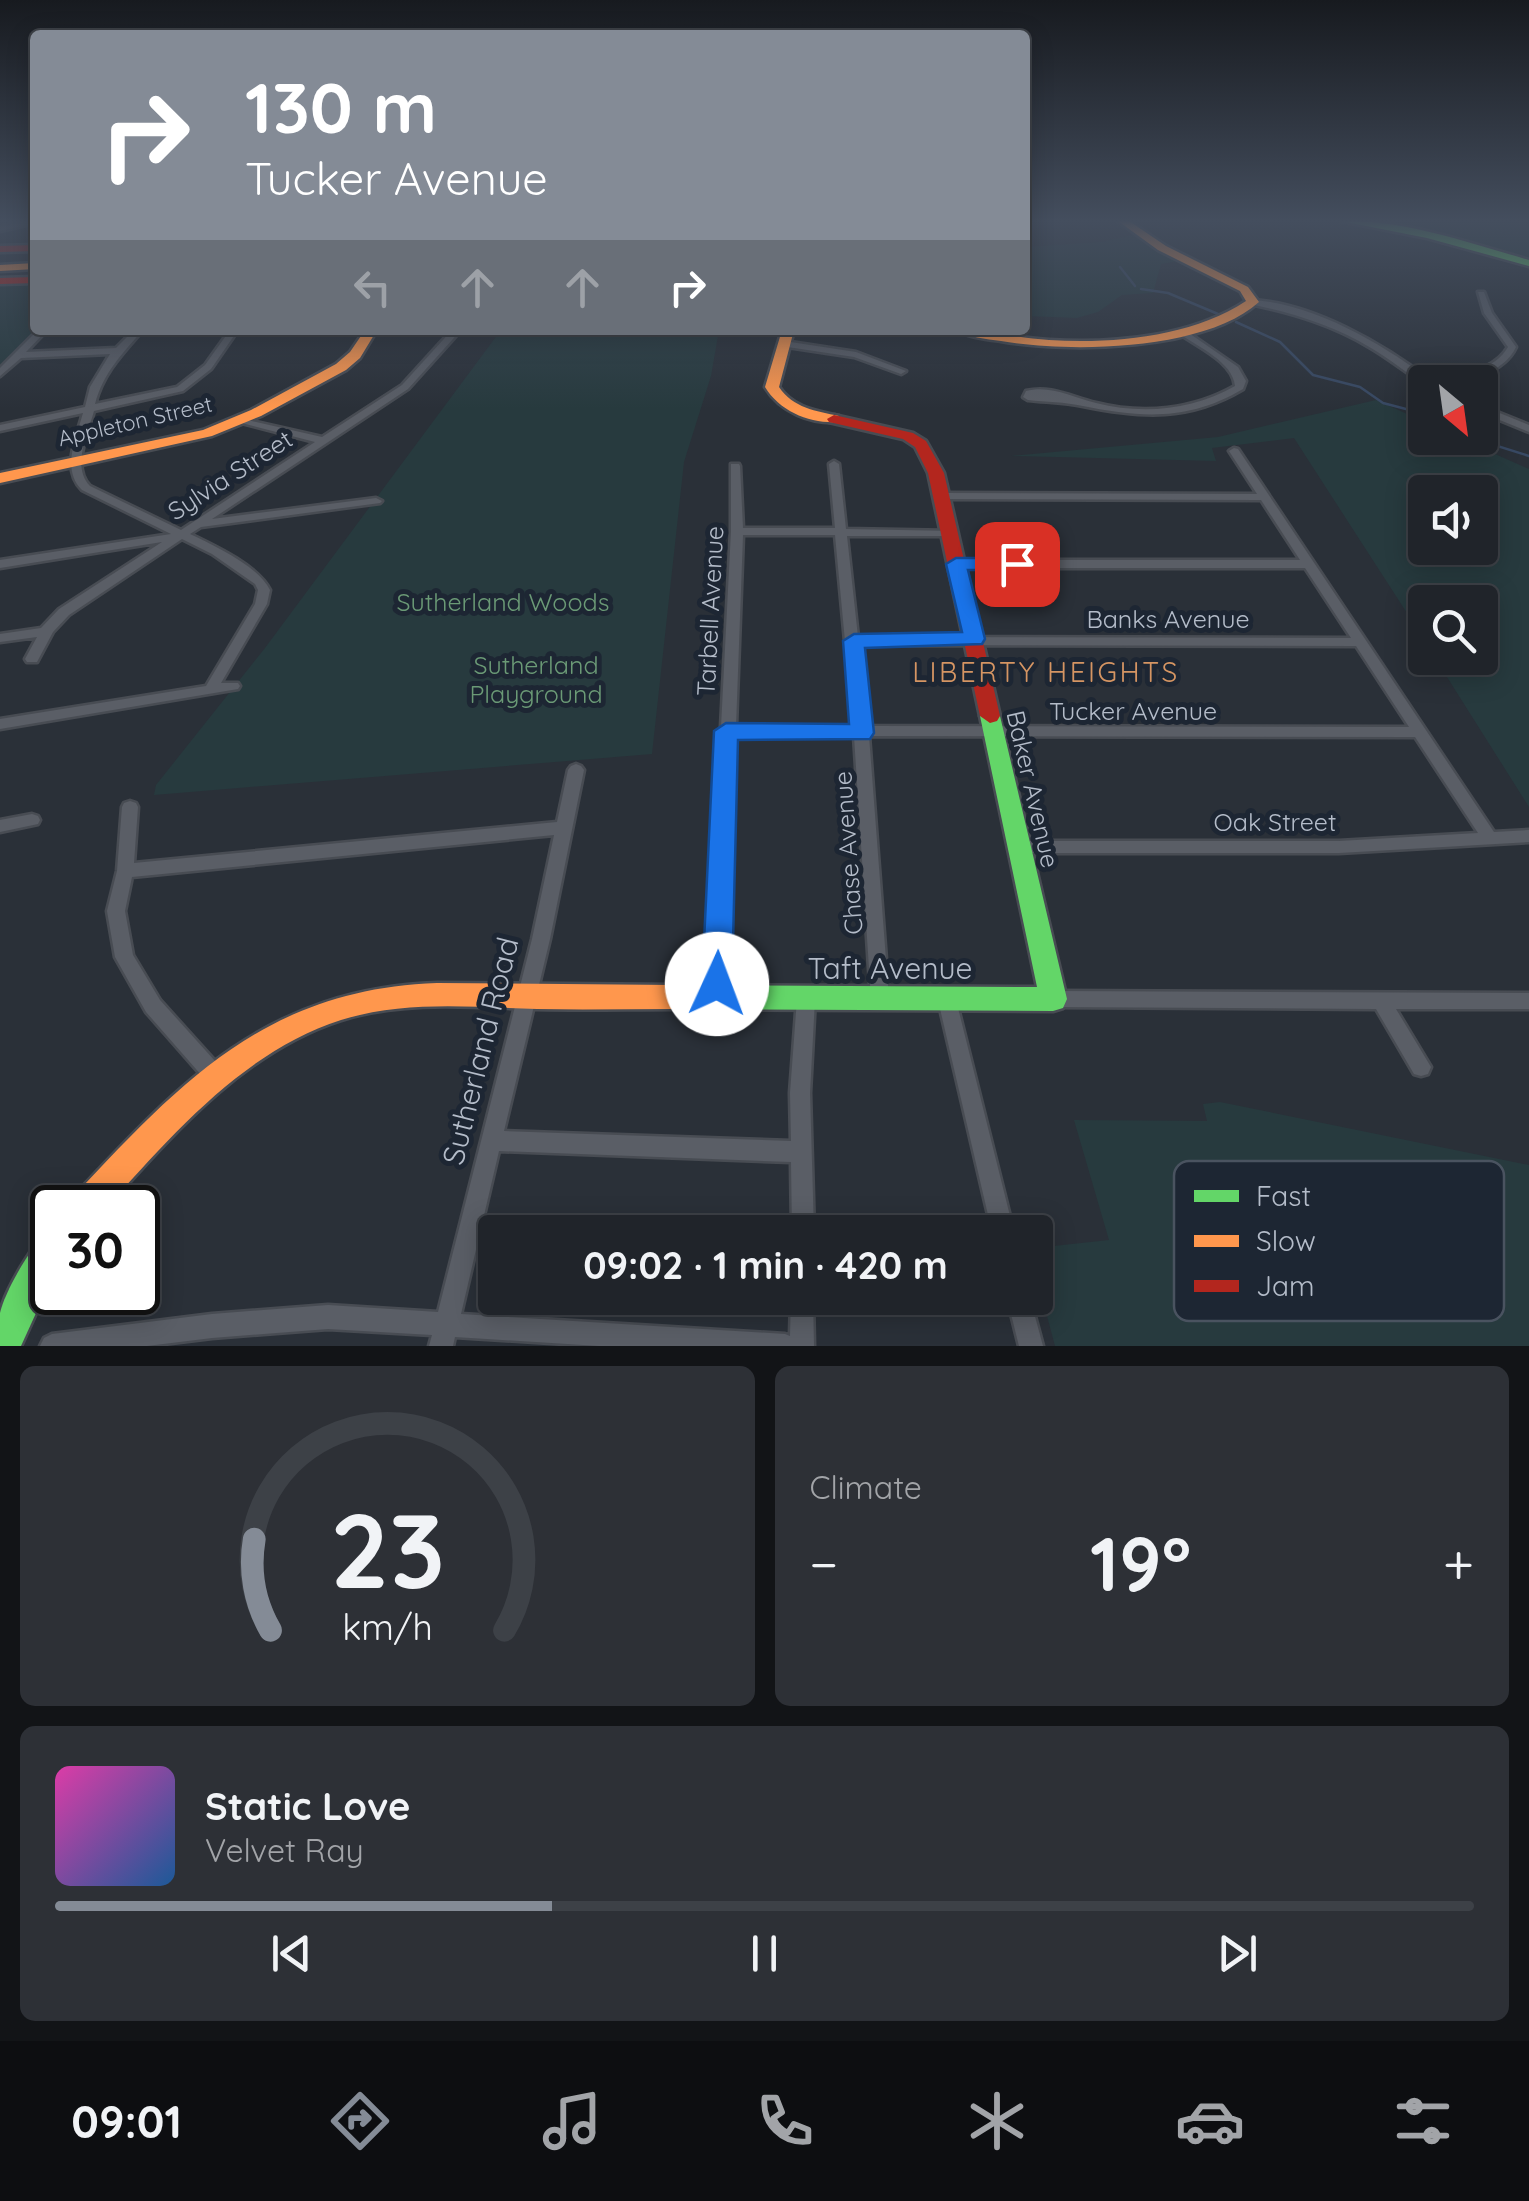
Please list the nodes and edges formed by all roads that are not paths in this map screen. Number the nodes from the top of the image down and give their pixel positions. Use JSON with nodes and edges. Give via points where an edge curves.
{"nodes":[{"id":1,"x":1232,"y":284,"type":"edge"},
{"id":2,"x":1481,"y":294,"type":"dead end"},
{"id":3,"x":1252,"y":302,"type":"junction"},
{"id":4,"x":1183,"y":332,"type":"junction"},
{"id":5,"x":38,"y":335,"type":"edge"},
{"id":6,"x":134,"y":335,"type":"edge"},
{"id":7,"x":230,"y":335,"type":"edge"},
{"id":8,"x":367,"y":335,"type":"edge"},
{"id":9,"x":452,"y":335,"type":"edge"},
{"id":10,"x":988,"y":335,"type":"edge"},
{"id":11,"x":786,"y":337,"type":"edge"},
{"id":12,"x":118,"y":351,"type":"junction"},
{"id":13,"x":16,"y":355,"type":"junction"},
{"id":14,"x":1493,"y":365,"type":"edge"},
{"id":15,"x":1408,"y":369,"type":"edge"},
{"id":16,"x":901,"y":371,"type":"dead end"},
{"id":17,"x":0,"y":373,"type":"edge"},
{"id":18,"x":1078,"y":402,"type":"dead end"},
{"id":19,"x":90,"y":410,"type":"junction"},
{"id":20,"x":1498,"y":416,"type":"edge"},
{"id":21,"x":242,"y":420,"type":"junction"},
{"id":22,"x":0,"y":428,"type":"edge"},
{"id":23,"x":1529,"y":429,"type":"edge"},
{"id":24,"x":324,"y":442,"type":"junction"},
{"id":25,"x":1234,"y":451,"type":"dead end"},
{"id":26,"x":76,"y":461,"type":"junction"},
{"id":27,"x":834,"y":464,"type":"dead end"},
{"id":28,"x":736,"y":466,"type":"dead end"},
{"id":29,"x":0,"y":478,"type":"edge"},
{"id":30,"x":942,"y":496,"type":"junction"},
{"id":31,"x":1263,"y":497,"type":"junction"},
{"id":32,"x":376,"y":500,"type":"dead end"},
{"id":33,"x":197,"y":524,"type":"junction"},
{"id":34,"x":737,"y":531,"type":"junction"},
{"id":35,"x":843,"y":532,"type":"junction"},
{"id":36,"x":950,"y":533,"type":"junction"},
{"id":37,"x":181,"y":535,"type":"junction"},
{"id":38,"x":0,"y":564,"type":"edge"},
{"id":39,"x":956,"y":564,"type":"junction"},
{"id":40,"x":1310,"y":564,"type":"junction"},
{"id":41,"x":46,"y":632,"type":"junction"},
{"id":42,"x":0,"y":638,"type":"edge"},
{"id":43,"x":974,"y":639,"type":"junction"},
{"id":44,"x":854,"y":641,"type":"junction"},
{"id":45,"x":1362,"y":642,"type":"junction"},
{"id":46,"x":32,"y":659,"type":"dead end"},
{"id":47,"x":233,"y":686,"type":"dead end"},
{"id":48,"x":211,"y":690,"type":"junction"},
{"id":49,"x":1,"y":725,"type":"edge"},
{"id":50,"x":726,"y":731,"type":"junction"},
{"id":51,"x":1421,"y":732,"type":"junction"},
{"id":52,"x":862,"y":733,"type":"junction"},
{"id":53,"x":996,"y":734,"type":"junction"},
{"id":54,"x":576,"y":770,"type":"dead end"},
{"id":55,"x":130,"y":807,"type":"dead end"},
{"id":56,"x":32,"y":820,"type":"dead end"},
{"id":57,"x":0,"y":826,"type":"edge"},
{"id":58,"x":564,"y":828,"type":"junction"},
{"id":59,"x":1529,"y":836,"type":"edge"},
{"id":60,"x":1489,"y":837,"type":"junction"},
{"id":61,"x":1020,"y":847,"type":"junction"},
{"id":62,"x":125,"y":870,"type":"junction"},
{"id":63,"x":528,"y":997,"type":"junction"},
{"id":64,"x":716,"y":998,"type":"junction"},
{"id":65,"x":806,"y":999,"type":"junction"},
{"id":66,"x":880,"y":999,"type":"junction"},
{"id":67,"x":1054,"y":999,"type":"junction"},
{"id":68,"x":947,"y":1000,"type":"junction"},
{"id":69,"x":1381,"y":1000,"type":"junction"},
{"id":70,"x":1529,"y":1001,"type":"edge"},
{"id":71,"x":1421,"y":1067,"type":"dead end"},
{"id":72,"x":217,"y":1078,"type":"junction"},
{"id":73,"x":494,"y":1141,"type":"junction"},
{"id":74,"x":802,"y":1152,"type":"junction"},
{"id":75,"x":105,"y":1185,"type":"edge"},
{"id":76,"x":802,"y":1215,"type":"edge"},
{"id":77,"x":1000,"y":1215,"type":"edge"},
{"id":78,"x":30,"y":1286,"type":"edge"},
{"id":79,"x":802,"y":1315,"type":"edge"},
{"id":80,"x":1023,"y":1315,"type":"edge"},
{"id":81,"x":445,"y":1334,"type":"edge"},
{"id":82,"x":4,"y":1346,"type":"edge"},
{"id":83,"x":52,"y":1346,"type":"edge"},
{"id":84,"x":785,"y":1346,"type":"edge"},
{"id":85,"x":802,"y":1346,"type":"edge"},
{"id":86,"x":1031,"y":1346,"type":"edge"}],
"edges":[{"from":1,"to":3,"type":"main road"},
{"from":2,"to":14,"type":"street","via":[[1512,347],[1512,354]]},
{"from":3,"to":4,"type":"main road"},
{"from":3,"to":15,"type":"street","via":[[1335,326]]},
{"from":4,"to":10,"type":"main road","via":[[1101,348]]},
{"from":4,"to":18,"type":"street","via":[[1234,369],[1240,386],[1163,412]]},
{"from":5,"to":13,"type":"street"},
{"from":6,"to":12,"type":"street"},
{"from":7,"to":19,"type":"street","via":[[208,367],[180,389]]},
{"from":8,"to":21,"type":"main road","name":"Appleton Street","via":[[345,364]]},
{"from":9,"to":24,"type":"street","name":"Sylvia Street","via":[[405,387]]},
{"from":11,"to":16,"type":"street"},
{"from":11,"to":30,"type":"main road","name":"Baker Avenue","via":[[772,387],[786,407],[908,436],[921,444]]},
{"from":12,"to":13,"type":"street"},
{"from":12,"to":19,"type":"street","via":[[99,378]]},
{"from":13,"to":17,"type":"street"},
{"from":19,"to":22,"type":"street"},
{"from":19,"to":26,"type":"street"},
{"from":20,"to":23,"type":"street"},
{"from":21,"to":24,"type":"street"},
{"from":21,"to":26,"type":"main road","name":"Appleton Street"},
{"from":24,"to":33,"type":"street","name":"Sylvia Street"},
{"from":25,"to":31,"type":"street"},
{"from":26,"to":29,"type":"main road","name":"Appleton Street"},
{"from":26,"to":37,"type":"street","via":[[83,487]]},
{"from":27,"to":35,"type":"street","name":"Chase Avenue"},
{"from":28,"to":34,"type":"street","name":"Tarbell Avenue"},
{"from":30,"to":31,"type":"street"},
{"from":30,"to":36,"type":"main road","name":"Baker Avenue"},
{"from":31,"to":40,"type":"street"},
{"from":32,"to":33,"type":"street"},
{"from":33,"to":37,"type":"street","name":"Sylvia Street"},
{"from":34,"to":35,"type":"street"},
{"from":34,"to":50,"type":"street","name":"Tarbell Avenue"},
{"from":35,"to":36,"type":"street"},
{"from":35,"to":44,"type":"street","name":"Chase Avenue"},
{"from":36,"to":39,"type":"main road","name":"Baker Avenue"},
{"from":37,"to":38,"type":"street"},
{"from":37,"to":41,"type":"street","name":"Sylvia Street","via":[[88,594]]},
{"from":37,"to":48,"type":"street","via":[[234,562],[264,590]]},
{"from":39,"to":40,"type":"street"},
{"from":39,"to":43,"type":"main road","name":"Baker Avenue"},
{"from":40,"to":45,"type":"street"},
{"from":41,"to":42,"type":"street"},
{"from":41,"to":46,"type":"street","name":"Sylvia Street"},
{"from":43,"to":44,"type":"street","name":"Banks Avenue"},
{"from":43,"to":45,"type":"street","name":"Banks Avenue"},
{"from":43,"to":53,"type":"main road","name":"Baker Avenue"},
{"from":44,"to":52,"type":"street","name":"Chase Avenue"},
{"from":45,"to":51,"type":"street"},
{"from":47,"to":48,"type":"street"},
{"from":48,"to":49,"type":"street"},
{"from":50,"to":52,"type":"street","name":"Tucker Avenue"},
{"from":50,"to":64,"type":"street","name":"Tarbell Avenue"},
{"from":51,"to":53,"type":"street","name":"Tucker Avenue"},
{"from":51,"to":60,"type":"street"},
{"from":52,"to":53,"type":"street","name":"Tucker Avenue"},
{"from":52,"to":66,"type":"street","name":"Chase Avenue"},
{"from":53,"to":61,"type":"main road","name":"Baker Avenue"},
{"from":54,"to":58,"type":"street","name":"Sutherland Road"},
{"from":55,"to":62,"type":"street"},
{"from":56,"to":57,"type":"street"},
{"from":58,"to":62,"type":"street"},
{"from":58,"to":63,"type":"street","name":"Sutherland Road"},
{"from":59,"to":60,"type":"street","name":"Oak Street"},
{"from":60,"to":61,"type":"street","name":"Oak Street","via":[[1308,848]]},
{"from":61,"to":67,"type":"main road","name":"Baker Avenue"},
{"from":62,"to":72,"type":"street","via":[[116,910],[124,957],[153,1006]]},
{"from":63,"to":64,"type":"main road","name":"Taft Avenue"},
{"from":63,"to":72,"type":"main road","name":"Taft Avenue","via":[[364,1003],[311,1019]]},
{"from":63,"to":73,"type":"street","name":"Sutherland Road"},
{"from":64,"to":65,"type":"main road","name":"Taft Avenue"},
{"from":65,"to":66,"type":"main road","name":"Taft Avenue"},
{"from":65,"to":74,"type":"street"},
{"from":66,"to":68,"type":"main road","name":"Taft Avenue"},
{"from":67,"to":68,"type":"main road","name":"Taft Avenue"},
{"from":67,"to":69,"type":"street","name":"Taft Avenue"},
{"from":68,"to":77,"type":"street"},
{"from":69,"to":70,"type":"street","name":"Taft Avenue"},
{"from":69,"to":71,"type":"street"},
{"from":72,"to":75,"type":"main road","name":"Taft Avenue"},
{"from":73,"to":74,"type":"street"},
{"from":73,"to":81,"type":"street","name":"Sutherland Road"},
{"from":74,"to":76,"type":"street"},
{"from":78,"to":82,"type":"main road"},
{"from":79,"to":85,"type":"street"},
{"from":80,"to":86,"type":"street"},
{"from":81,"to":83,"type":"street","via":[[328,1317]]},
{"from":81,"to":84,"type":"street"}]}
